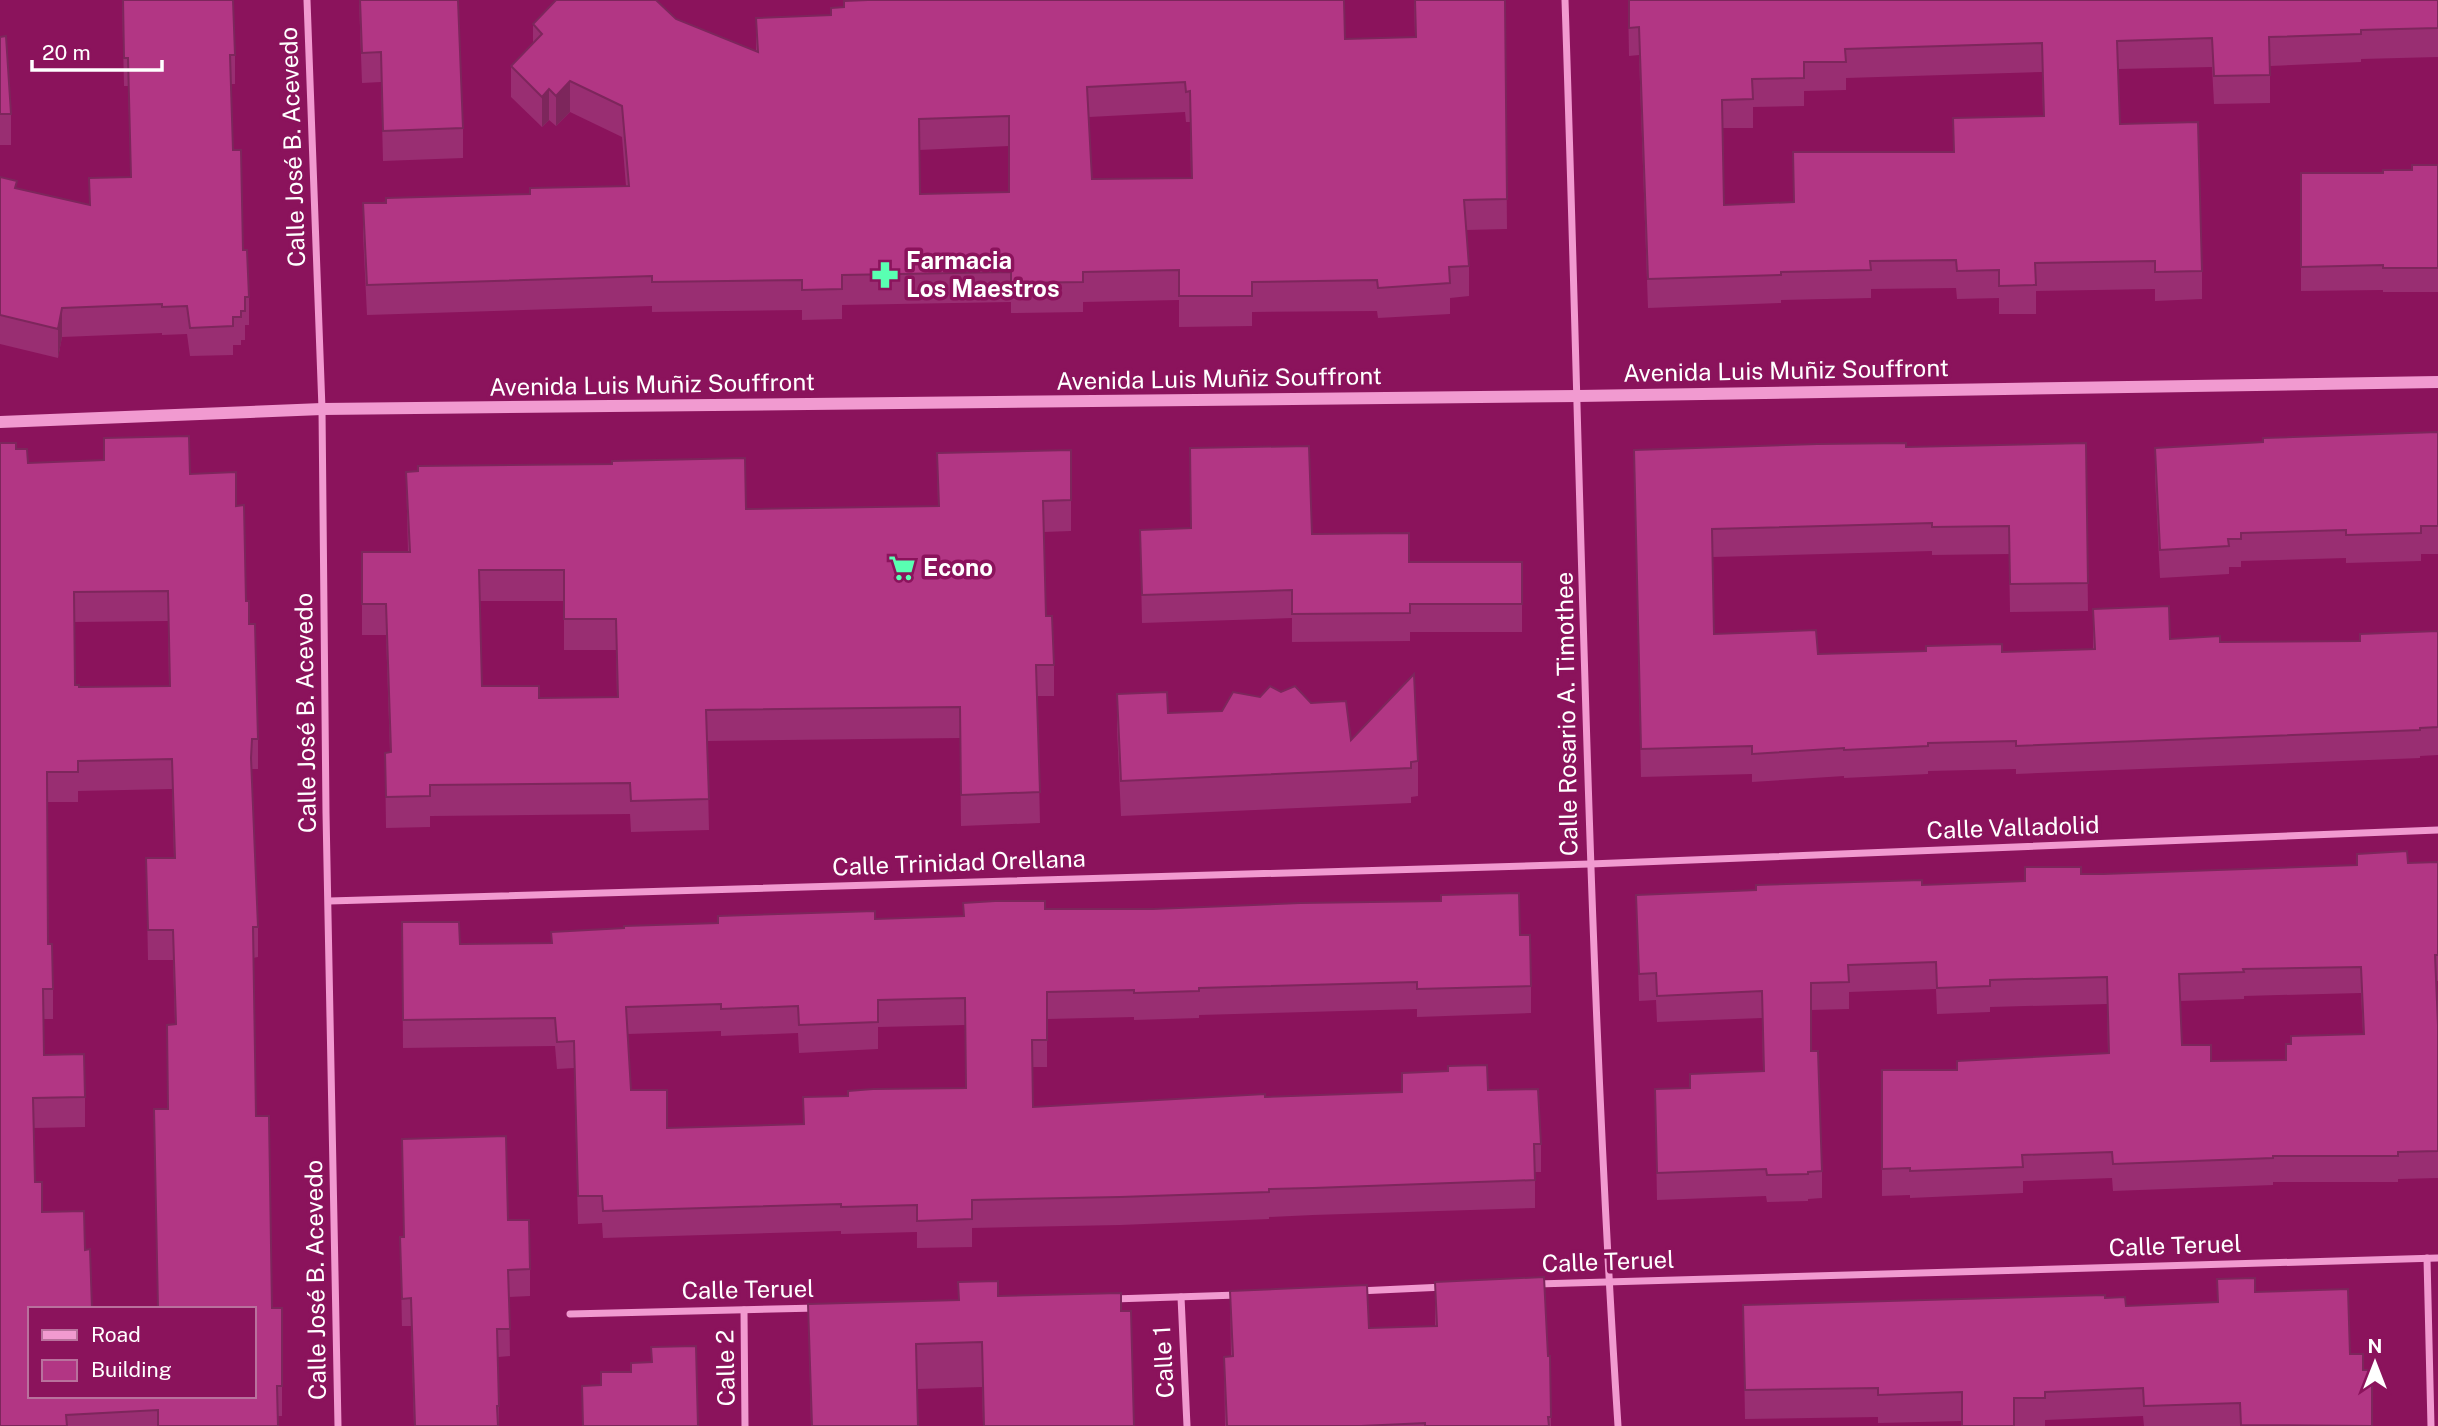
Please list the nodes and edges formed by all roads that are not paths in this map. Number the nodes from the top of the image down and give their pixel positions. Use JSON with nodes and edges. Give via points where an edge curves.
{"nodes":[{"id":1,"x":307,"y":0,"type":"edge"},
{"id":2,"x":1565,"y":0,"type":"edge"},
{"id":3,"x":2438,"y":382,"type":"edge"},
{"id":4,"x":1578,"y":396,"type":"junction"},
{"id":5,"x":322,"y":410,"type":"junction"},
{"id":6,"x":0,"y":422,"type":"edge"},
{"id":7,"x":2438,"y":830,"type":"edge"},
{"id":8,"x":1590,"y":864,"type":"junction"},
{"id":9,"x":329,"y":901,"type":"junction"},
{"id":10,"x":2427,"y":1258,"type":"junction"},
{"id":11,"x":2438,"y":1258,"type":"edge"},
{"id":12,"x":1608,"y":1281,"type":"junction"},
{"id":13,"x":1526,"y":1284,"type":"edge"},
{"id":14,"x":1457,"y":1287,"type":"edge"},
{"id":15,"x":1346,"y":1291,"type":"edge"},
{"id":16,"x":1250,"y":1294,"type":"edge"},
{"id":17,"x":1181,"y":1297,"type":"junction"},
{"id":18,"x":1099,"y":1300,"type":"edge"},
{"id":19,"x":826,"y":1308,"type":"edge"},
{"id":20,"x":744,"y":1310,"type":"junction"},
{"id":21,"x":570,"y":1314,"type":"dead end"},
{"id":22,"x":338,"y":1426,"type":"edge"},
{"id":23,"x":746,"y":1426,"type":"edge"},
{"id":24,"x":1186,"y":1426,"type":"edge"},
{"id":25,"x":1618,"y":1426,"type":"edge"},
{"id":26,"x":2431,"y":1426,"type":"edge"}],
"edges":[{"from":1,"to":5,"type":"street","name":"Calle José B. Acevedo"},
{"from":2,"to":4,"type":"street","name":"Calle Rosario A. Timothee"},
{"from":3,"to":4,"type":"street","name":"Avenida Luis Muñiz Souffront"},
{"from":4,"to":5,"type":"street","name":"Avenida Luis Muñiz Souffront"},
{"from":4,"to":8,"type":"street","name":"Calle Rosario A. Timothee"},
{"from":5,"to":6,"type":"street","name":"Avenida Luis Muñiz Souffront"},
{"from":5,"to":9,"type":"street","name":"Calle José B. Acevedo"},
{"from":7,"to":8,"type":"street","name":"Calle Valladolid"},
{"from":8,"to":9,"type":"street","name":"Calle Trinidad Orellana"},
{"from":8,"to":12,"type":"street","name":"Calle Rosario A. Timothee"},
{"from":9,"to":22,"type":"street","name":"Calle José B. Acevedo"},
{"from":10,"to":11,"type":"street","name":"Calle Teruel"},
{"from":10,"to":12,"type":"street","name":"Calle Teruel"},
{"from":10,"to":26,"type":"street"},
{"from":12,"to":13,"type":"street","name":"Calle Teruel"},
{"from":12,"to":25,"type":"street","name":"Calle Rosario A. Timothee"},
{"from":14,"to":15,"type":"street"},
{"from":16,"to":17,"type":"street"},
{"from":17,"to":18,"type":"street"},
{"from":17,"to":24,"type":"street","name":"Calle 1"},
{"from":19,"to":20,"type":"street","name":"Calle Teruel"},
{"from":20,"to":21,"type":"street","name":"Calle Teruel"},
{"from":20,"to":23,"type":"street","name":"Calle 2"}]}
